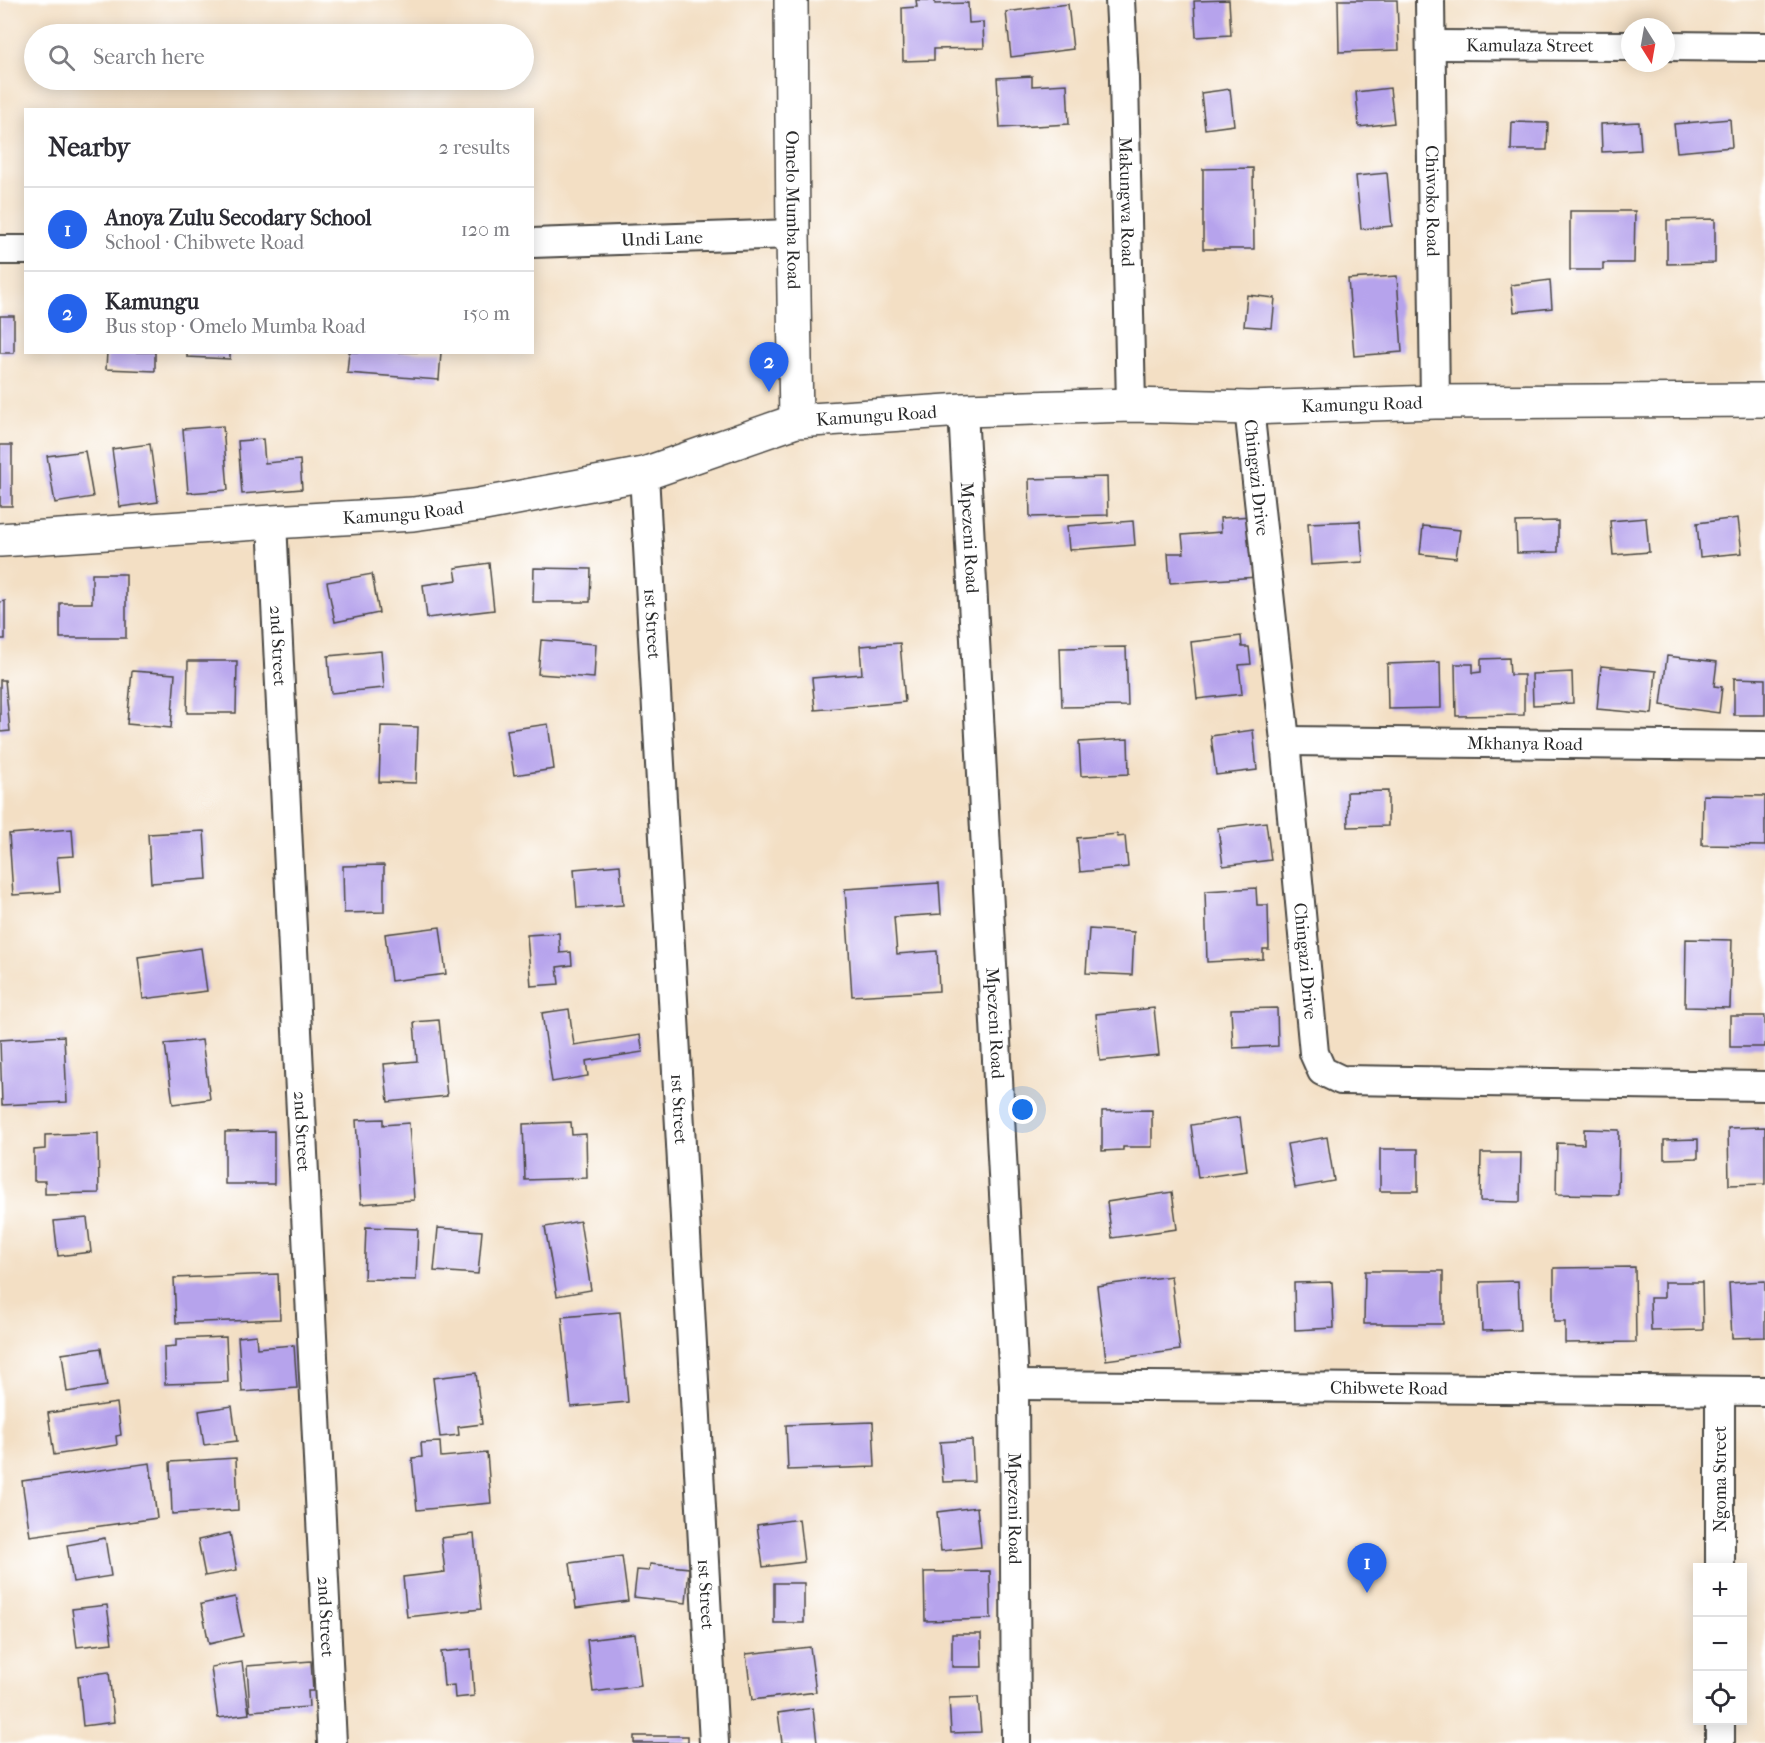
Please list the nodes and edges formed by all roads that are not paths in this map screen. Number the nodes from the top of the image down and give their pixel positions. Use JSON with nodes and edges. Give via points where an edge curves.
{"nodes":[{"id":1,"x":791,"y":0,"type":"edge"},
{"id":2,"x":1120,"y":0,"type":"edge"},
{"id":3,"x":1430,"y":0,"type":"edge"},
{"id":4,"x":1431,"y":45,"type":"junction"},
{"id":5,"x":1621,"y":46,"type":"edge"},
{"id":6,"x":1675,"y":46,"type":"edge"},
{"id":7,"x":1765,"y":47,"type":"edge"},
{"id":8,"x":793,"y":234,"type":"junction"},
{"id":9,"x":534,"y":243,"type":"edge"},
{"id":10,"x":0,"y":250,"type":"edge"},
{"id":11,"x":24,"y":250,"type":"edge"},
{"id":12,"x":1765,"y":400,"type":"edge"},
{"id":13,"x":1435,"y":402,"type":"junction"},
{"id":14,"x":1131,"y":405,"type":"junction"},
{"id":15,"x":1249,"y":408,"type":"junction"},
{"id":16,"x":963,"y":410,"type":"junction"},
{"id":17,"x":796,"y":421,"type":"junction"},
{"id":18,"x":644,"y":474,"type":"junction"},
{"id":19,"x":272,"y":522,"type":"junction"},
{"id":20,"x":0,"y":540,"type":"edge"},
{"id":21,"x":1285,"y":741,"type":"junction"},
{"id":22,"x":1765,"y":746,"type":"edge"},
{"id":23,"x":1765,"y":1086,"type":"edge"},
{"id":24,"x":1014,"y":1385,"type":"junction"},
{"id":25,"x":1720,"y":1391,"type":"junction"},
{"id":26,"x":1765,"y":1391,"type":"edge"},
{"id":27,"x":1720,"y":1563,"type":"edge"},
{"id":28,"x":1720,"y":1725,"type":"edge"},
{"id":29,"x":332,"y":1743,"type":"edge"},
{"id":30,"x":714,"y":1743,"type":"edge"},
{"id":31,"x":1016,"y":1743,"type":"edge"},
{"id":32,"x":1720,"y":1743,"type":"edge"}],
"edges":[{"from":1,"to":8,"type":"street","name":"Omelo Mumba Road"},
{"from":2,"to":14,"type":"street","name":"Makungwa Road"},
{"from":3,"to":4,"type":"street","name":"Chiwoko Road"},
{"from":4,"to":5,"type":"street","name":"Kamulaza Street"},
{"from":4,"to":13,"type":"street","name":"Chiwoko Road"},
{"from":6,"to":7,"type":"street"},
{"from":8,"to":9,"type":"street","name":"Undi Lane"},
{"from":8,"to":17,"type":"street","name":"Omelo Mumba Road"},
{"from":10,"to":11,"type":"street"},
{"from":12,"to":13,"type":"street","name":"Kamungu Road"},
{"from":13,"to":15,"type":"street","name":"Kamungu Road"},
{"from":14,"to":15,"type":"street","name":"Kamungu Road"},
{"from":14,"to":16,"type":"street","name":"Kamungu Road"},
{"from":15,"to":21,"type":"street","name":"Chingazi Drive"},
{"from":16,"to":17,"type":"street","name":"Kamungu Road"},
{"from":16,"to":24,"type":"street","name":"Mpezeni Road"},
{"from":17,"to":18,"type":"street","name":"Kamungu Road"},
{"from":18,"to":19,"type":"street","name":"Kamungu Road","via":[[413,514]]},
{"from":18,"to":30,"type":"street","name":"1st Street"},
{"from":19,"to":20,"type":"street","name":"Kamungu Road"},
{"from":19,"to":29,"type":"street","name":"2nd Street"},
{"from":21,"to":22,"type":"street","name":"Mkhanya Road"},
{"from":21,"to":23,"type":"street","name":"Chingazi Drive","via":[[1314,1053],[1322,1071],[1341,1080]]},
{"from":24,"to":25,"type":"street","name":"Chibwete Road"},
{"from":24,"to":31,"type":"street","name":"Mpezeni Road"},
{"from":25,"to":26,"type":"street","name":"Chibwete Road"},
{"from":25,"to":27,"type":"street","name":"Ngoma Street"},
{"from":28,"to":32,"type":"street"}]}
